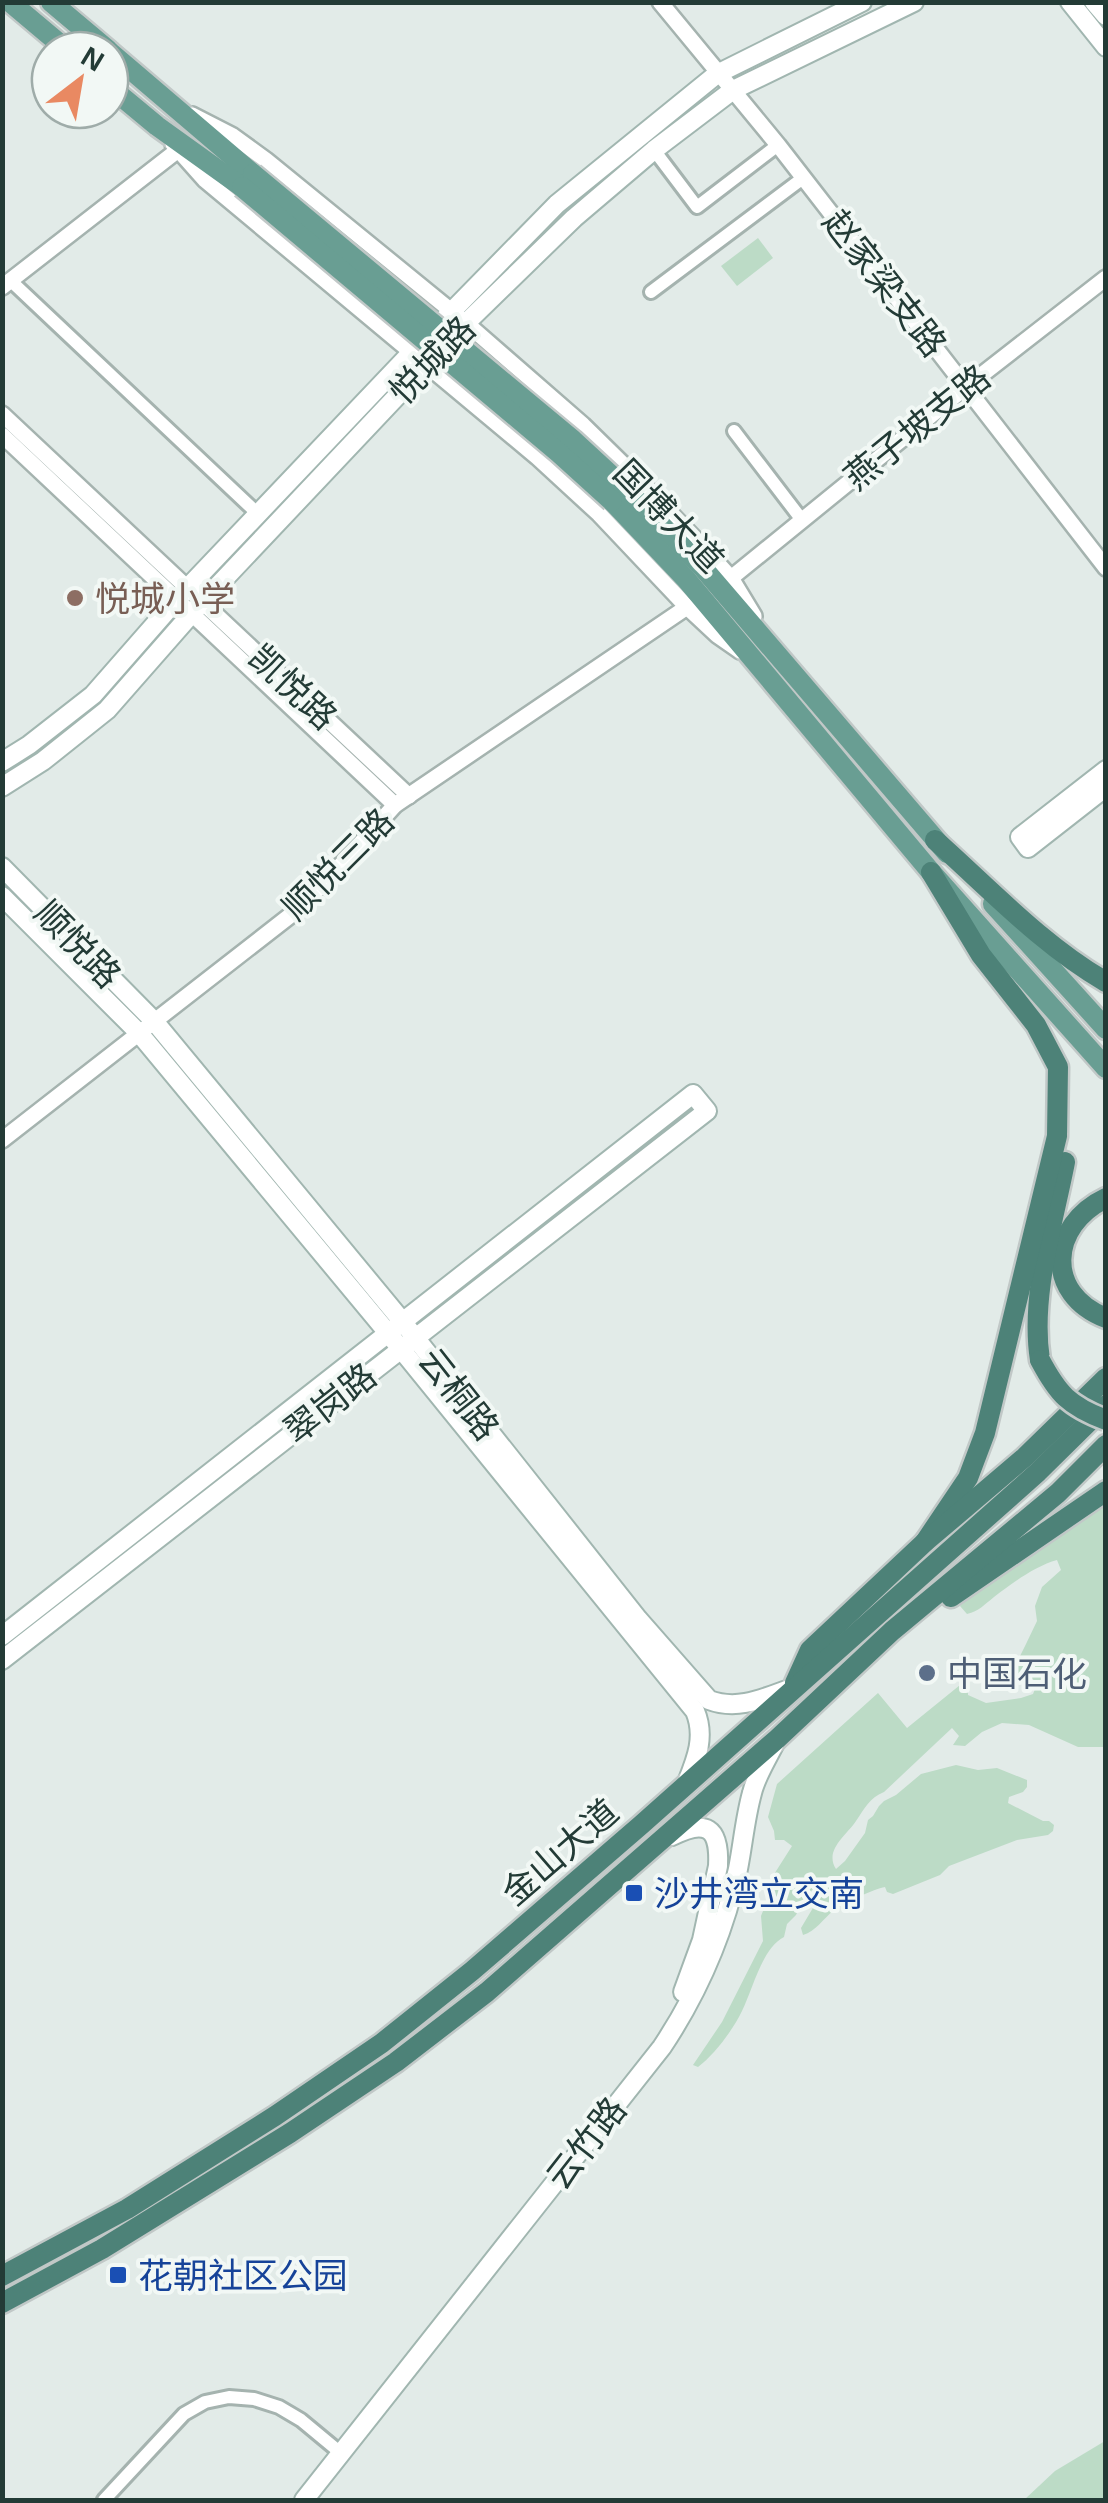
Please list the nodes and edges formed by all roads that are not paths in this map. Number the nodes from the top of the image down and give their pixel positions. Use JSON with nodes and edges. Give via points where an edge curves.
{"nodes":[{"id":1,"x":10,"y":2,"type":"edge"},
{"id":2,"x":50,"y":2,"type":"edge"},
{"id":3,"x":660,"y":2,"type":"edge"},
{"id":4,"x":862,"y":2,"type":"edge"},
{"id":5,"x":914,"y":2,"type":"edge"},
{"id":6,"x":1070,"y":2,"type":"edge"},
{"id":7,"x":1094,"y":2,"type":"edge"},
{"id":8,"x":1106,"y":16,"type":"edge"},
{"id":9,"x":43,"y":30,"type":"edge"},
{"id":10,"x":84,"y":30,"type":"edge"},
{"id":11,"x":1106,"y":46,"type":"edge"},
{"id":12,"x":130,"y":68,"type":"edge"},
{"id":13,"x":717,"y":74,"type":"junction"},
{"id":14,"x":733,"y":90,"type":"junction"},
{"id":15,"x":130,"y":103,"type":"edge"},
{"id":16,"x":180,"y":109,"type":"junction"},
{"id":17,"x":157,"y":126,"type":"junction"},
{"id":18,"x":778,"y":145,"type":"junction"},
{"id":19,"x":178,"y":150,"type":"junction"},
{"id":20,"x":654,"y":150,"type":"junction"},
{"id":21,"x":803,"y":178,"type":"junction"},
{"id":22,"x":247,"y":181,"type":"junction"},
{"id":23,"x":1106,"y":278,"type":"edge"},
{"id":24,"x":6,"y":284,"type":"edge"},
{"id":25,"x":651,"y":292,"type":"dead end"},
{"id":26,"x":458,"y":317,"type":"junction"},
{"id":27,"x":410,"y":353,"type":"junction"},
{"id":28,"x":426,"y":366,"type":"junction"},
{"id":29,"x":966,"y":387,"type":"junction"},
{"id":30,"x":2,"y":414,"type":"edge"},
{"id":31,"x":734,"y":431,"type":"dead end"},
{"id":32,"x":2,"y":435,"type":"edge"},
{"id":33,"x":258,"y":514,"type":"junction"},
{"id":34,"x":802,"y":520,"type":"junction"},
{"id":35,"x":1106,"y":568,"type":"edge"},
{"id":36,"x":731,"y":578,"type":"junction"},
{"id":37,"x":183,"y":593,"type":"junction"},
{"id":38,"x":198,"y":607,"type":"junction"},
{"id":39,"x":687,"y":607,"type":"junction"},
{"id":40,"x":768,"y":659,"type":"junction"},
{"id":41,"x":2,"y":762,"type":"edge"},
{"id":42,"x":1106,"y":770,"type":"edge"},
{"id":43,"x":2,"y":786,"type":"edge"},
{"id":44,"x":1106,"y":787,"type":"edge"},
{"id":45,"x":402,"y":801,"type":"junction"},
{"id":46,"x":936,"y":840,"type":"junction"},
{"id":47,"x":2,"y":867,"type":"edge"},
{"id":48,"x":931,"y":872,"type":"junction"},
{"id":49,"x":2,"y":896,"type":"edge"},
{"id":50,"x":1106,"y":982,"type":"edge"},
{"id":51,"x":146,"y":1027,"type":"junction"},
{"id":52,"x":1106,"y":1029,"type":"edge"},
{"id":53,"x":1058,"y":1067,"type":"junction"},
{"id":54,"x":1106,"y":1068,"type":"edge"},
{"id":55,"x":2,"y":1140,"type":"edge"},
{"id":56,"x":1106,"y":1198,"type":"edge"},
{"id":57,"x":1106,"y":1318,"type":"edge"},
{"id":58,"x":395,"y":1327,"type":"junction"},
{"id":59,"x":408,"y":1343,"type":"junction"},
{"id":60,"x":1106,"y":1378,"type":"edge"},
{"id":61,"x":1106,"y":1405,"type":"edge"},
{"id":62,"x":1106,"y":1420,"type":"edge"},
{"id":63,"x":1106,"y":1445,"type":"edge"},
{"id":64,"x":1106,"y":1491,"type":"edge"},
{"id":65,"x":925,"y":1542,"type":"junction"},
{"id":66,"x":2,"y":1636,"type":"edge"},
{"id":67,"x":867,"y":1655,"type":"junction"},
{"id":68,"x":2,"y":1660,"type":"edge"},
{"id":69,"x":793,"y":1688,"type":"junction"},
{"id":70,"x":777,"y":1739,"type":"junction"},
{"id":71,"x":686,"y":1786,"type":"junction"},
{"id":72,"x":663,"y":1841,"type":"junction"},
{"id":73,"x":2,"y":2276,"type":"edge"},
{"id":74,"x":2,"y":2303,"type":"edge"},
{"id":75,"x":338,"y":2450,"type":"junction"},
{"id":76,"x":104,"y":2500,"type":"edge"},
{"id":77,"x":290,"y":2500,"type":"edge"},
{"id":78,"x":304,"y":2500,"type":"edge"}],
"edges":[{"from":1,"to":9,"type":"main road"},
{"from":2,"to":10,"type":"main road","name":"国博大道"},
{"from":3,"to":13,"type":"street","name":"赵家梁支路"},
{"from":4,"to":13,"type":"main road","name":"悦城路"},
{"from":5,"to":14,"type":"main road","name":"悦城路"},
{"from":6,"to":11,"type":"main road"},
{"from":7,"to":8,"type":"main road"},
{"from":12,"to":16,"type":"main road","name":"国博大道"},
{"from":13,"to":14,"type":"street","name":"赵家梁支路"},
{"from":13,"to":26,"type":"main road","name":"悦城路","via":[[557,204]]},
{"from":14,"to":18,"type":"street","name":"赵家梁支路"},
{"from":14,"to":20,"type":"main road","name":"悦城路"},
{"from":15,"to":17,"type":"main road","name":"国博大道"},
{"from":16,"to":22,"type":"main road","name":"国博大道"},
{"from":16,"to":26,"type":"street","via":[[266,160]]},
{"from":17,"to":19,"type":"street"},
{"from":17,"to":22,"type":"main road","name":"国博大道"},
{"from":18,"to":20,"type":"street","via":[[697,207]]},
{"from":18,"to":21,"type":"street","name":"赵家梁支路"},
{"from":19,"to":24,"type":"street"},
{"from":19,"to":27,"type":"street"},
{"from":20,"to":26,"type":"main road","name":"悦城路"},
{"from":21,"to":25,"type":"street"},
{"from":21,"to":29,"type":"street","name":"赵家梁支路"},
{"from":22,"to":40,"type":"main road","name":"国博大道","bridge":true,"via":[[544,440],[618,494],[686,579]]},
{"from":23,"to":29,"type":"street","name":"燕子坡支路"},
{"from":24,"to":33,"type":"street"},
{"from":26,"to":27,"type":"main road","name":"悦城路"},
{"from":26,"to":28,"type":"main road","name":"悦城路"},
{"from":26,"to":36,"type":"street","via":[[583,425]]},
{"from":27,"to":28,"type":"street"},
{"from":27,"to":33,"type":"main road","name":"悦城路"},
{"from":28,"to":38,"type":"main road","name":"悦城路"},
{"from":28,"to":39,"type":"street","via":[[599,514]]},
{"from":29,"to":34,"type":"street","name":"燕子坡支路"},
{"from":29,"to":35,"type":"street","name":"赵家梁支路"},
{"from":30,"to":37,"type":"street","name":"凯悦路"},
{"from":31,"to":34,"type":"street"},
{"from":32,"to":37,"type":"street","name":"凯悦路"},
{"from":33,"to":37,"type":"main road","name":"悦城路"},
{"from":34,"to":36,"type":"street","name":"燕子坡支路"},
{"from":36,"to":40,"type":"street"},
{"from":37,"to":38,"type":"street","name":"凯悦路"},
{"from":37,"to":41,"type":"main road","name":"悦城路","via":[[92,695]]},
{"from":38,"to":43,"type":"main road","name":"悦城路","via":[[106,710]]},
{"from":38,"to":45,"type":"street","name":"凯悦路"},
{"from":39,"to":40,"type":"street","via":[[717,635]]},
{"from":39,"to":45,"type":"street","name":"顺悦三路"},
{"from":40,"to":46,"type":"main road","name":"国博大道"},
{"from":40,"to":48,"type":"main road","name":"国博大道"},
{"from":42,"to":44,"type":"main road","via":[[1024,842]]},
{"from":45,"to":51,"type":"street","name":"顺悦三路","via":[[296,910]]},
{"from":46,"to":50,"type":"highway","via":[[1046,939]]},
{"from":46,"to":52,"type":"main road","name":"国博大道"},
{"from":47,"to":51,"type":"main road","name":"顺悦路"},
{"from":48,"to":53,"type":"highway"},
{"from":48,"to":54,"type":"main road","name":"国博大道"},
{"from":49,"to":51,"type":"main road","name":"顺悦路"},
{"from":51,"to":55,"type":"street","name":"顺悦三路"},
{"from":51,"to":58,"type":"main road","name":"云桐路"},
{"from":53,"to":62,"type":"highway","bridge":true,"via":[[1070,1137],[1036,1334],[1040,1360],[1064,1400]]},
{"from":53,"to":65,"type":"highway","via":[[1058,1136],[985,1433],[968,1478]]},
{"from":56,"to":57,"type":"highway","via":[[1079,1214],[1061,1254],[1062,1275],[1074,1296]]},
{"from":58,"to":59,"type":"main road","name":"云桐路"},
{"from":58,"to":59,"type":"main road","name":"翠岗路","via":[[693,1094],[707,1111]]},
{"from":58,"to":66,"type":"main road","name":"翠岗路"},
{"from":59,"to":68,"type":"main road","name":"翠岗路"},
{"from":59,"to":69,"type":"main road","name":"云桐路","via":[[709,1700],[738,1705]]},
{"from":59,"to":71,"type":"main road","name":"云桐路","via":[[695,1711],[700,1740]]},
{"from":60,"to":65,"type":"highway"},
{"from":61,"to":69,"type":"highway","name":"金山大道"},
{"from":63,"to":67,"type":"highway","name":"金山大道","via":[[1058,1494]]},
{"from":64,"to":67,"type":"highway"},
{"from":65,"to":69,"type":"highway","via":[[810,1650]]},
{"from":67,"to":70,"type":"highway","name":"金山大道"},
{"from":69,"to":71,"type":"highway","name":"金山大道"},
{"from":70,"to":72,"type":"highway","name":"金山大道"},
{"from":70,"to":75,"type":"main road","name":"云竹路","via":[[753,1788],[738,1871],[683,2016]]},
{"from":71,"to":73,"type":"highway","name":"金山大道","via":[[382,2043],[127,2209]]},
{"from":72,"to":74,"type":"highway","name":"金山大道","via":[[396,2062],[102,2250]]},
{"from":72,"to":75,"type":"main road","name":"云竹路","via":[[697,1826],[713,1834],[719,1853],[702,1940],[674,2010]]},
{"from":75,"to":76,"type":"street","via":[[278,2406],[254,2399],[205,2402],[184,2414]]},
{"from":75,"to":77,"type":"main road","name":"云竹路"},
{"from":75,"to":78,"type":"main road","name":"云竹路"}]}
